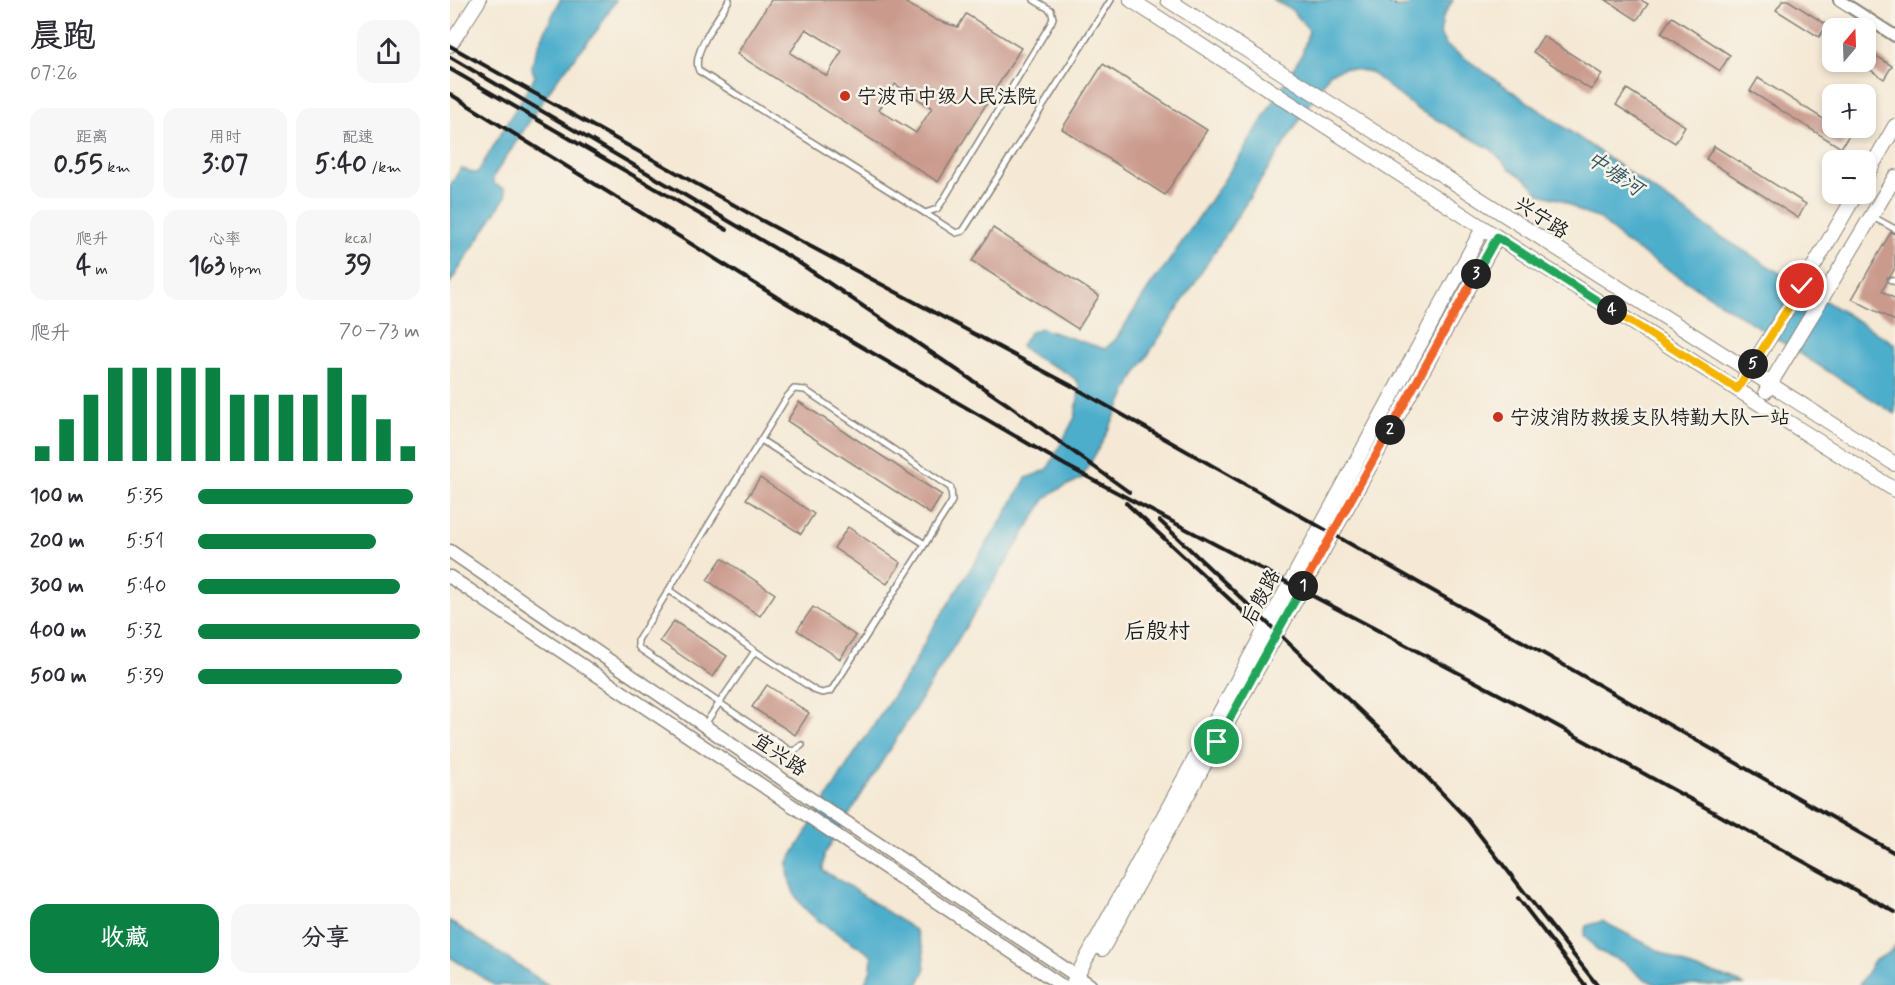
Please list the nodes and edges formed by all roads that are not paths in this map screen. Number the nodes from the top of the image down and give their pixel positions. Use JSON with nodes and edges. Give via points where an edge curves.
{"nodes":[{"id":1,"x":478,"y":0,"type":"edge"},
{"id":2,"x":729,"y":0,"type":"edge"},
{"id":3,"x":1034,"y":0,"type":"edge"},
{"id":4,"x":1111,"y":0,"type":"edge"},
{"id":5,"x":1131,"y":0,"type":"edge"},
{"id":6,"x":1168,"y":0,"type":"edge"},
{"id":7,"x":1839,"y":0,"type":"edge"},
{"id":8,"x":1895,"y":36,"type":"edge"},
{"id":9,"x":450,"y":45,"type":"edge"},
{"id":10,"x":1895,"y":126,"type":"edge"},
{"id":11,"x":1876,"y":159,"type":"edge"},
{"id":12,"x":1895,"y":177,"type":"edge"},
{"id":13,"x":1850,"y":204,"type":"edge"},
{"id":14,"x":925,"y":213,"type":"junction"},
{"id":15,"x":1872,"y":216,"type":"junction"},
{"id":16,"x":1483,"y":228,"type":"junction"},
{"id":17,"x":1895,"y":229,"type":"edge"},
{"id":18,"x":1497,"y":237,"type":"junction"},
{"id":19,"x":1748,"y":372,"type":"junction"},
{"id":20,"x":1770,"y":385,"type":"junction"},
{"id":21,"x":1737,"y":389,"type":"junction"},
{"id":22,"x":1759,"y":403,"type":"junction"},
{"id":23,"x":761,"y":440,"type":"junction"},
{"id":24,"x":1895,"y":464,"type":"edge"},
{"id":25,"x":1895,"y":490,"type":"edge"},
{"id":26,"x":925,"y":544,"type":"junction"},
{"id":27,"x":450,"y":551,"type":"edge"},
{"id":28,"x":450,"y":577,"type":"edge"},
{"id":29,"x":669,"y":590,"type":"junction"},
{"id":30,"x":755,"y":651,"type":"junction"},
{"id":31,"x":719,"y":702,"type":"junction"},
{"id":32,"x":704,"y":726,"type":"junction"},
{"id":33,"x":802,"y":745,"type":"dead end"},
{"id":34,"x":1081,"y":983,"type":"edge"},
{"id":35,"x":1061,"y":985,"type":"edge"}],
"edges":[{"from":1,"to":9,"type":"main road"},
{"from":2,"to":14,"type":"lane","via":[[699,52],[699,71]]},
{"from":3,"to":14,"type":"lane","via":[[1050,10],[1051,23],[942,202],[937,209]]},
{"from":4,"to":14,"type":"lane","via":[[963,231],[956,233]]},
{"from":5,"to":16,"type":"main road"},
{"from":6,"to":19,"type":"main road","name":"兴宁路"},
{"from":7,"to":8,"type":"street"},
{"from":10,"to":11,"type":"main road"},
{"from":12,"to":15,"type":"main road"},
{"from":13,"to":19,"type":"main road"},
{"from":15,"to":17,"type":"lane"},
{"from":15,"to":20,"type":"main road"},
{"from":16,"to":18,"type":"main road"},
{"from":16,"to":34,"type":"main road","name":"后殷路"},
{"from":18,"to":21,"type":"main road"},
{"from":18,"to":34,"type":"main road","name":"后殷路"},
{"from":19,"to":20,"type":"main road","name":"兴宁路"},
{"from":19,"to":21,"type":"main road"},
{"from":20,"to":22,"type":"main road"},
{"from":20,"to":24,"type":"main road","name":"兴宁路"},
{"from":21,"to":22,"type":"main road"},
{"from":22,"to":25,"type":"main road"},
{"from":23,"to":26,"type":"lane"},
{"from":23,"to":26,"type":"lane","via":[[794,389],[805,390],[951,488],[952,501]]},
{"from":23,"to":29,"type":"lane"},
{"from":26,"to":30,"type":"lane","via":[[831,691],[816,691]]},
{"from":27,"to":32,"type":"street","name":"宜兴路"},
{"from":28,"to":35,"type":"street","name":"宜兴路"},
{"from":29,"to":30,"type":"lane"},
{"from":29,"to":31,"type":"lane","via":[[638,646]]},
{"from":30,"to":31,"type":"lane"},
{"from":31,"to":32,"type":"lane"},
{"from":31,"to":33,"type":"lane","via":[[789,750]]},
{"from":32,"to":34,"type":"street","name":"宜兴路"}]}
